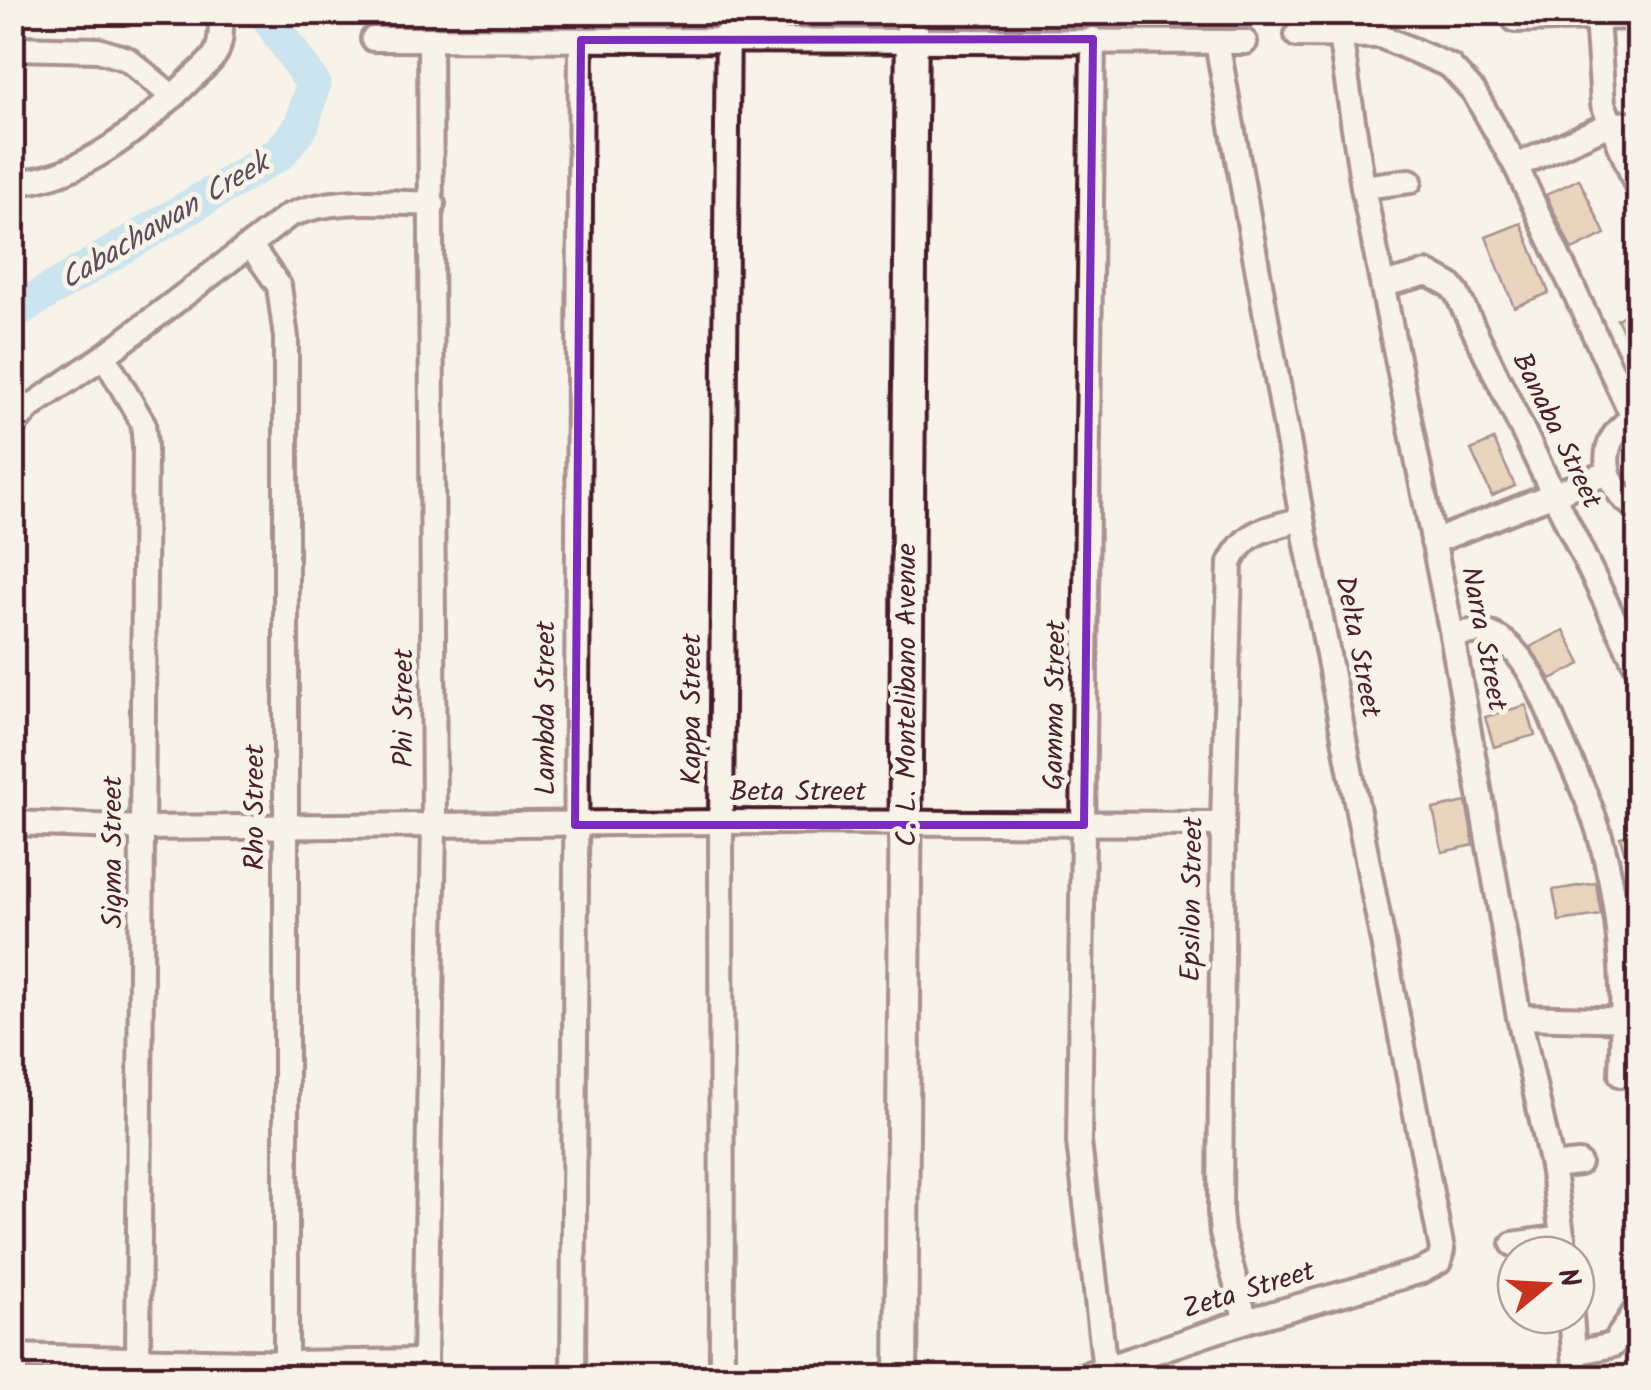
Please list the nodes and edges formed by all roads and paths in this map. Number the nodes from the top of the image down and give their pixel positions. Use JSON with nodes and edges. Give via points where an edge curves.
{"nodes":[{"id":1,"x":220,"y":12,"type":"edge"},
{"id":2,"x":728,"y":12,"type":"edge"},
{"id":3,"x":1638,"y":17,"type":"edge"},
{"id":4,"x":1597,"y":18,"type":"junction"},
{"id":5,"x":1515,"y":20,"type":"dead end"},
{"id":6,"x":912,"y":26,"type":"edge"},
{"id":7,"x":1340,"y":34,"type":"junction"},
{"id":8,"x":1298,"y":35,"type":"dead end"},
{"id":9,"x":374,"y":39,"type":"dead end"},
{"id":10,"x":430,"y":39,"type":"junction"},
{"id":11,"x":582,"y":40,"type":"junction"},
{"id":12,"x":1094,"y":40,"type":"junction"},
{"id":13,"x":727,"y":41,"type":"junction"},
{"id":14,"x":1217,"y":42,"type":"junction"},
{"id":15,"x":1245,"y":42,"type":"dead end"},
{"id":16,"x":12,"y":48,"type":"edge"},
{"id":17,"x":172,"y":97,"type":"junction"},
{"id":18,"x":1638,"y":122,"type":"edge"},
{"id":19,"x":1610,"y":124,"type":"junction"},
{"id":20,"x":1516,"y":166,"type":"junction"},
{"id":21,"x":1410,"y":181,"type":"dead end"},
{"id":22,"x":12,"y":183,"type":"edge"},
{"id":23,"x":1363,"y":188,"type":"junction"},
{"id":24,"x":1638,"y":190,"type":"edge"},
{"id":25,"x":433,"y":204,"type":"junction"},
{"id":26,"x":251,"y":246,"type":"junction"},
{"id":27,"x":1383,"y":285,"type":"junction"},
{"id":28,"x":104,"y":356,"type":"junction"},
{"id":29,"x":1636,"y":416,"type":"edge"},
{"id":30,"x":12,"y":427,"type":"edge"},
{"id":31,"x":1607,"y":473,"type":"junction"},
{"id":32,"x":1552,"y":492,"type":"junction"},
{"id":33,"x":1638,"y":509,"type":"edge"},
{"id":34,"x":1302,"y":520,"type":"junction"},
{"id":35,"x":1434,"y":542,"type":"junction"},
{"id":36,"x":1452,"y":634,"type":"junction"},
{"id":37,"x":1638,"y":669,"type":"edge"},
{"id":38,"x":721,"y":822,"type":"junction"},
{"id":39,"x":906,"y":822,"type":"junction"},
{"id":40,"x":12,"y":823,"type":"edge"},
{"id":41,"x":284,"y":824,"type":"junction"},
{"id":42,"x":575,"y":824,"type":"junction"},
{"id":43,"x":1224,"y":824,"type":"junction"},
{"id":44,"x":434,"y":825,"type":"junction"},
{"id":45,"x":1084,"y":826,"type":"junction"},
{"id":46,"x":144,"y":828,"type":"junction"},
{"id":47,"x":1520,"y":1017,"type":"junction"},
{"id":48,"x":1631,"y":1020,"type":"edge"},
{"id":49,"x":1621,"y":1076,"type":"dead end"},
{"id":50,"x":1578,"y":1162,"type":"dead end"},
{"id":51,"x":1552,"y":1166,"type":"junction"},
{"id":52,"x":1562,"y":1235,"type":"edge"},
{"id":53,"x":1439,"y":1262,"type":"joint"},
{"id":54,"x":1638,"y":1308,"type":"edge"},
{"id":55,"x":1246,"y":1321,"type":"junction"},
{"id":56,"x":1573,"y":1335,"type":"edge"},
{"id":57,"x":1574,"y":1353,"type":"junction"},
{"id":58,"x":12,"y":1356,"type":"edge"},
{"id":59,"x":138,"y":1358,"type":"junction"},
{"id":60,"x":426,"y":1369,"type":"edge"},
{"id":61,"x":287,"y":1370,"type":"edge"},
{"id":62,"x":1106,"y":1370,"type":"junction"},
{"id":63,"x":573,"y":1378,"type":"edge"},
{"id":64,"x":722,"y":1378,"type":"edge"},
{"id":65,"x":901,"y":1378,"type":"edge"},
{"id":66,"x":1076,"y":1378,"type":"edge"},
{"id":67,"x":1576,"y":1378,"type":"edge"}],
"edges":[{"from":1,"to":17,"type":"street","via":[[218,50]]},
{"from":2,"to":13,"type":"street","name":"Kappa Street"},
{"from":3,"to":4,"type":"street"},
{"from":4,"to":5,"type":"street"},
{"from":4,"to":19,"type":"street"},
{"from":6,"to":12,"type":"street"},
{"from":6,"to":13,"type":"street"},
{"from":6,"to":39,"type":"street","name":"C. L. Montelibano Avenue"},
{"from":7,"to":8,"type":"street"},
{"from":7,"to":20,"type":"street","via":[[1380,36],[1450,66],[1474,92]]},
{"from":7,"to":23,"type":"street","name":"Narra Street"},
{"from":9,"to":10,"type":"street"},
{"from":10,"to":11,"type":"street"},
{"from":10,"to":25,"type":"street","name":"Phi Street"},
{"from":11,"to":13,"type":"street"},
{"from":11,"to":42,"type":"street","name":"Lambda Street"},
{"from":12,"to":14,"type":"street"},
{"from":12,"to":45,"type":"street","name":"Gamma Street"},
{"from":13,"to":38,"type":"street","name":"Kappa Street"},
{"from":14,"to":15,"type":"street"},
{"from":14,"to":34,"type":"street","name":"Delta Street"},
{"from":16,"to":17,"type":"street","via":[[98,50],[127,59]]},
{"from":17,"to":22,"type":"street","via":[[85,160],[54,176]]},
{"from":18,"to":19,"type":"street"},
{"from":19,"to":20,"type":"street"},
{"from":19,"to":24,"type":"street"},
{"from":20,"to":29,"type":"street"},
{"from":21,"to":23,"type":"street"},
{"from":23,"to":27,"type":"street","name":"Narra Street"},
{"from":25,"to":26,"type":"street","via":[[312,206]]},
{"from":25,"to":44,"type":"street","name":"Phi Street"},
{"from":26,"to":28,"type":"street"},
{"from":26,"to":41,"type":"street","name":"Rho Street","via":[[279,286],[285,312]]},
{"from":27,"to":32,"type":"street","name":"Banaba Street","via":[[1428,273],[1450,285]]},
{"from":27,"to":35,"type":"street","name":"Narra Street"},
{"from":28,"to":30,"type":"street"},
{"from":28,"to":46,"type":"street","name":"Sigma Street","via":[[142,423],[145,446]]},
{"from":29,"to":31,"type":"street","via":[[1609,444]]},
{"from":31,"to":32,"type":"street"},
{"from":31,"to":33,"type":"street","via":[[1622,500]]},
{"from":32,"to":35,"type":"street"},
{"from":32,"to":37,"type":"street","name":"Banaba Street"},
{"from":34,"to":43,"type":"street","name":"Epsilon Street","via":[[1255,532],[1240,542],[1230,563]]},
{"from":34,"to":53,"type":"street","name":"Delta Street","via":[[1442,1236]]},
{"from":35,"to":36,"type":"street","name":"Narra Street"},
{"from":36,"to":47,"type":"street","name":"Narra Street"},
{"from":36,"to":48,"type":"street","via":[[1481,632],[1512,649],[1550,716],[1601,840]]},
{"from":38,"to":39,"type":"street","name":"Beta Street"},
{"from":38,"to":42,"type":"street","name":"Beta Street"},
{"from":38,"to":64,"type":"street","name":"Kappa Street"},
{"from":39,"to":45,"type":"street","name":"Beta Street"},
{"from":39,"to":65,"type":"street","name":"C. L. Montelibano Avenue"},
{"from":40,"to":46,"type":"street","name":"Beta Street"},
{"from":41,"to":44,"type":"street","name":"Beta Street"},
{"from":41,"to":46,"type":"street","name":"Beta Street"},
{"from":41,"to":61,"type":"street","name":"Rho Street"},
{"from":42,"to":44,"type":"street","name":"Beta Street"},
{"from":42,"to":63,"type":"street","name":"Lambda Street"},
{"from":43,"to":45,"type":"street","name":"Beta Street"},
{"from":43,"to":55,"type":"street","name":"Epsilon Street","via":[[1220,1212]]},
{"from":44,"to":60,"type":"street","name":"Phi Street"},
{"from":45,"to":62,"type":"street","name":"Gamma Street","via":[[1079,1142]]},
{"from":46,"to":59,"type":"street","name":"Sigma Street"},
{"from":47,"to":48,"type":"street"},
{"from":47,"to":51,"type":"street","name":"Narra Street"},
{"from":48,"to":49,"type":"street"},
{"from":50,"to":51,"type":"street"},
{"from":51,"to":52,"type":"street","name":"Narra Street"},
{"from":53,"to":55,"type":"street","name":"Zeta Street"},
{"from":54,"to":57,"type":"street","via":[[1613,1345]]},
{"from":55,"to":62,"type":"street","name":"Zeta Street"},
{"from":56,"to":57,"type":"street"},
{"from":57,"to":67,"type":"street"},
{"from":58,"to":59,"type":"street"},
{"from":59,"to":61,"type":"street"},
{"from":60,"to":61,"type":"street"},
{"from":62,"to":66,"type":"street","name":"Zeta Street"}]}
